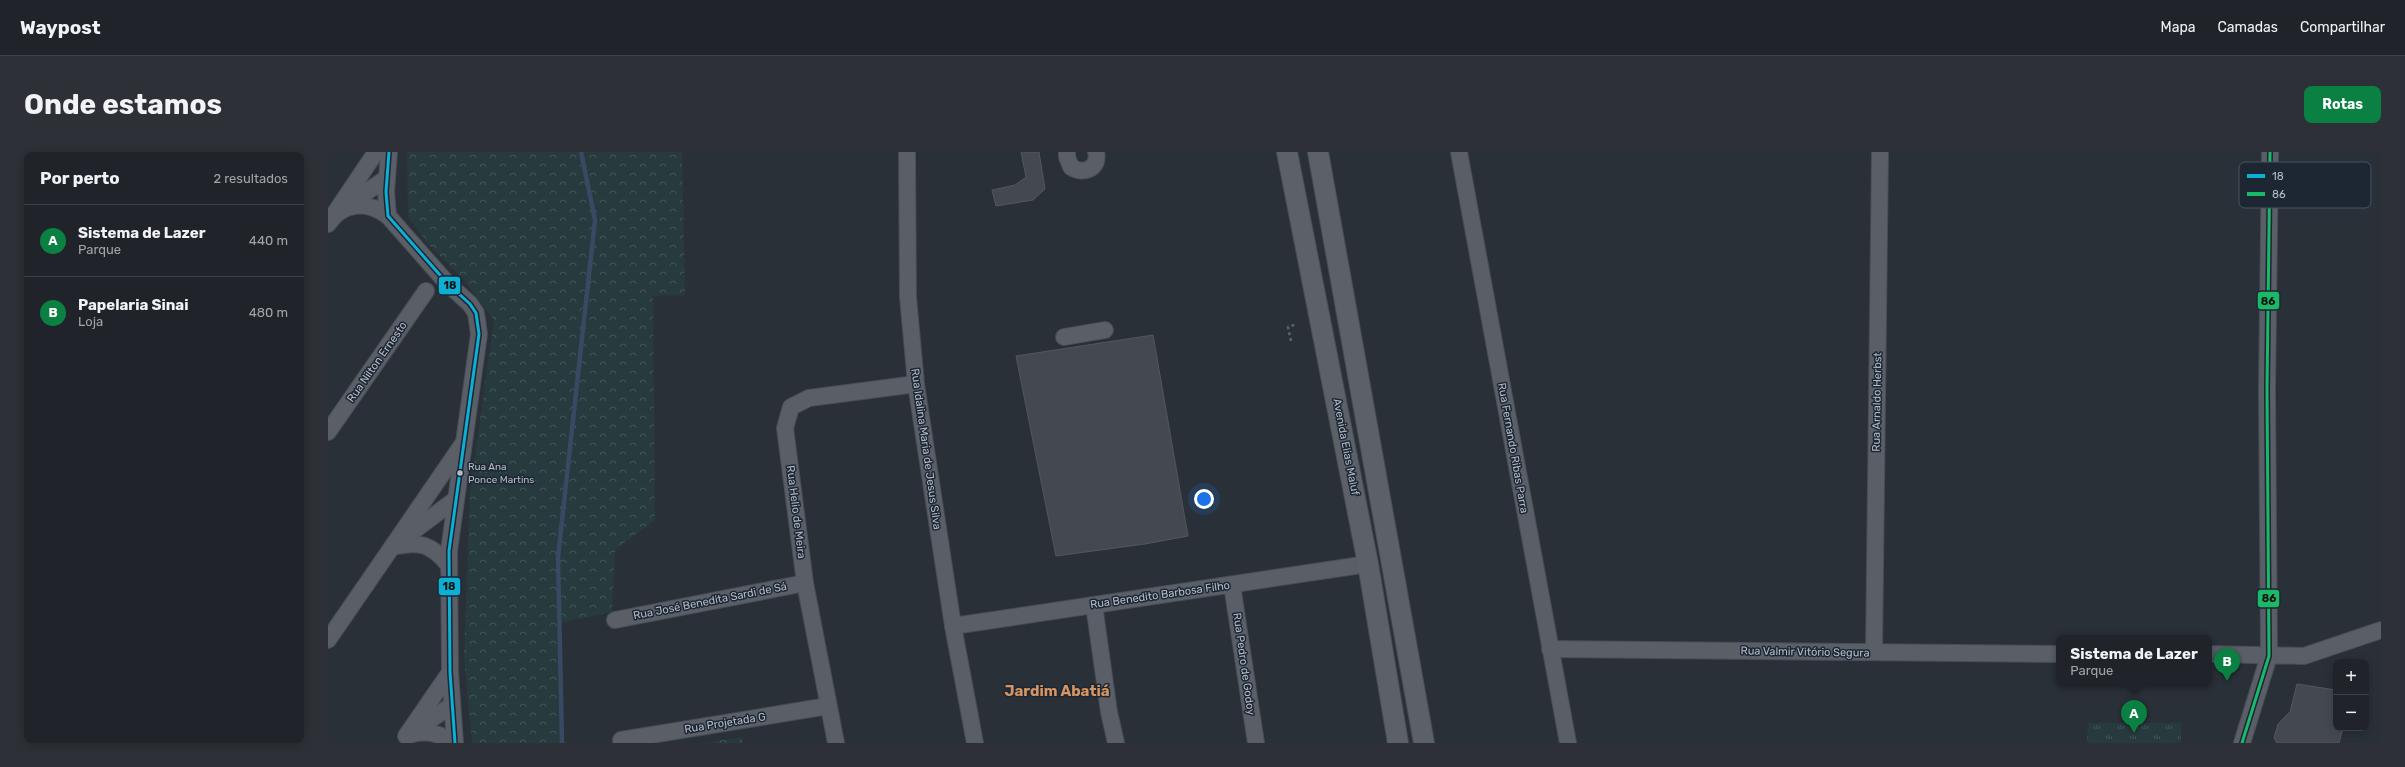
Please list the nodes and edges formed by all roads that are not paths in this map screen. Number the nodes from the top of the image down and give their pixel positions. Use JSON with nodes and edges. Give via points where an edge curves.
{"nodes":[{"id":1,"x":376,"y":152,"type":"edge"},
{"id":2,"x":389,"y":152,"type":"edge"},
{"id":3,"x":907,"y":152,"type":"edge"},
{"id":4,"x":1068,"y":152,"type":"edge"},
{"id":5,"x":1096,"y":152,"type":"edge"},
{"id":6,"x":1287,"y":152,"type":"edge"},
{"id":7,"x":1312,"y":152,"type":"edge"},
{"id":8,"x":1318,"y":152,"type":"edge"},
{"id":9,"x":1459,"y":152,"type":"edge"},
{"id":10,"x":1880,"y":152,"type":"edge"},
{"id":11,"x":2270,"y":152,"type":"edge"},
{"id":12,"x":2270,"y":162,"type":"edge"},
{"id":13,"x":387,"y":178,"type":"junction"},
{"id":14,"x":1328,"y":202,"type":"junction"},
{"id":15,"x":2269,"y":208,"type":"edge"},
{"id":16,"x":388,"y":216,"type":"junction"},
{"id":17,"x":332,"y":218,"type":"edge"},
{"id":18,"x":432,"y":266,"type":"junction"},
{"id":19,"x":447,"y":283,"type":"junction"},
{"id":20,"x":426,"y":291,"type":"junction"},
{"id":21,"x":1105,"y":330,"type":"dead end"},
{"id":22,"x":1064,"y":337,"type":"dead end"},
{"id":23,"x":916,"y":384,"type":"junction"},
{"id":24,"x":328,"y":432,"type":"edge"},
{"id":25,"x":464,"y":442,"type":"junction"},
{"id":26,"x":456,"y":499,"type":"junction"},
{"id":27,"x":392,"y":547,"type":"junction"},
{"id":28,"x":1368,"y":564,"type":"junction"},
{"id":29,"x":449,"y":566,"type":"junction"},
{"id":30,"x":805,"y":583,"type":"junction"},
{"id":31,"x":1232,"y":585,"type":"junction"},
{"id":32,"x":1094,"y":605,"type":"junction"},
{"id":33,"x":615,"y":620,"type":"dead end"},
{"id":34,"x":953,"y":626,"type":"junction"},
{"id":35,"x":2381,"y":630,"type":"edge"},
{"id":36,"x":328,"y":640,"type":"edge"},
{"id":37,"x":1550,"y":649,"type":"junction"},
{"id":38,"x":1874,"y":652,"type":"junction"},
{"id":39,"x":2056,"y":654,"type":"edge"},
{"id":40,"x":2212,"y":654,"type":"edge"},
{"id":41,"x":2269,"y":656,"type":"junction"},
{"id":42,"x":450,"y":672,"type":"junction"},
{"id":43,"x":452,"y":705,"type":"junction"},
{"id":44,"x":828,"y":706,"type":"junction"},
{"id":45,"x":404,"y":739,"type":"edge"},
{"id":46,"x":621,"y":740,"type":"dead end"},
{"id":47,"x":454,"y":743,"type":"edge"},
{"id":48,"x":836,"y":743,"type":"edge"},
{"id":49,"x":975,"y":743,"type":"edge"},
{"id":50,"x":1116,"y":743,"type":"edge"},
{"id":51,"x":1256,"y":743,"type":"edge"},
{"id":52,"x":1398,"y":743,"type":"edge"},
{"id":53,"x":1424,"y":743,"type":"edge"},
{"id":54,"x":1568,"y":743,"type":"edge"},
{"id":55,"x":2242,"y":743,"type":"edge"}],
"edges":[{"from":1,"to":17,"type":"street"},
{"from":2,"to":13,"type":"street"},
{"from":3,"to":23,"type":"street","name":"Rua Idalina Maria de Jesus Silva","via":[[908,298]]},
{"from":4,"to":5,"type":"street","via":[[1071,167],[1084,171],[1096,162]]},
{"from":6,"to":28,"type":"main road","name":"Avenida Elias Maluf"},
{"from":7,"to":14,"type":"main road"},
{"from":8,"to":14,"type":"main road"},
{"from":9,"to":37,"type":"street","name":"Rua Fernando Ribas Parra"},
{"from":10,"to":38,"type":"street","name":"Rua Arnaldo Herbst"},
{"from":11,"to":12,"type":"street"},
{"from":13,"to":16,"type":"street"},
{"from":13,"to":17,"type":"street"},
{"from":14,"to":53,"type":"main road"},
{"from":15,"to":41,"type":"street","via":[[2267,390]]},
{"from":16,"to":17,"type":"street","via":[[378,208],[368,205],[355,206]]},
{"from":16,"to":18,"type":"street"},
{"from":18,"to":19,"type":"street"},
{"from":18,"to":20,"type":"street","name":"Rua Nilton Ernesto"},
{"from":19,"to":20,"type":"street"},
{"from":19,"to":25,"type":"street","via":[[473,309],[479,324]]},
{"from":20,"to":24,"type":"street","name":"Rua Nilton Ernesto"},
{"from":21,"to":22,"type":"street"},
{"from":23,"to":30,"type":"street","name":"Rua Helio de Meira","via":[[809,398],[791,407],[785,428]]},
{"from":23,"to":34,"type":"street","name":"Rua Idalina Maria de Jesus Silva"},
{"from":25,"to":26,"type":"street"},
{"from":25,"to":27,"type":"street"},
{"from":26,"to":27,"type":"street"},
{"from":26,"to":29,"type":"street"},
{"from":27,"to":29,"type":"street","via":[[411,542],[424,545],[443,557]]},
{"from":27,"to":36,"type":"street"},
{"from":28,"to":31,"type":"street","name":"Rua Benedito Barbosa Filho"},
{"from":28,"to":52,"type":"main road","name":"Avenida Elias Maluf"},
{"from":29,"to":42,"type":"street"},
{"from":30,"to":33,"type":"street","name":"Rua José Benedita Sardi de Sá"},
{"from":30,"to":44,"type":"street","name":"Rua Helio de Meira"},
{"from":31,"to":32,"type":"street","name":"Rua Benedito Barbosa Filho"},
{"from":31,"to":51,"type":"street","name":"Rua Pedro de Godoy"},
{"from":32,"to":34,"type":"street","name":"Rua Benedito Barbosa Filho"},
{"from":32,"to":50,"type":"street","via":[[1109,712]]},
{"from":34,"to":49,"type":"street","name":"Rua Idalina Maria de Jesus Silva"},
{"from":35,"to":41,"type":"street","via":[[2304,656]]},
{"from":37,"to":38,"type":"street","name":"Rua Valmir Vitório Segura"},
{"from":37,"to":54,"type":"street","name":"Rua Fernando Ribas Parra"},
{"from":38,"to":39,"type":"street","name":"Rua Valmir Vitório Segura"},
{"from":40,"to":41,"type":"street"},
{"from":41,"to":55,"type":"street"},
{"from":42,"to":43,"type":"street"},
{"from":42,"to":45,"type":"street"},
{"from":43,"to":45,"type":"street"},
{"from":43,"to":47,"type":"street"},
{"from":44,"to":46,"type":"street","name":"Rua Projetada G"},
{"from":44,"to":48,"type":"street","name":"Rua Helio de Meira"},
{"from":45,"to":47,"type":"street","via":[[417,732],[431,731]]}]}
